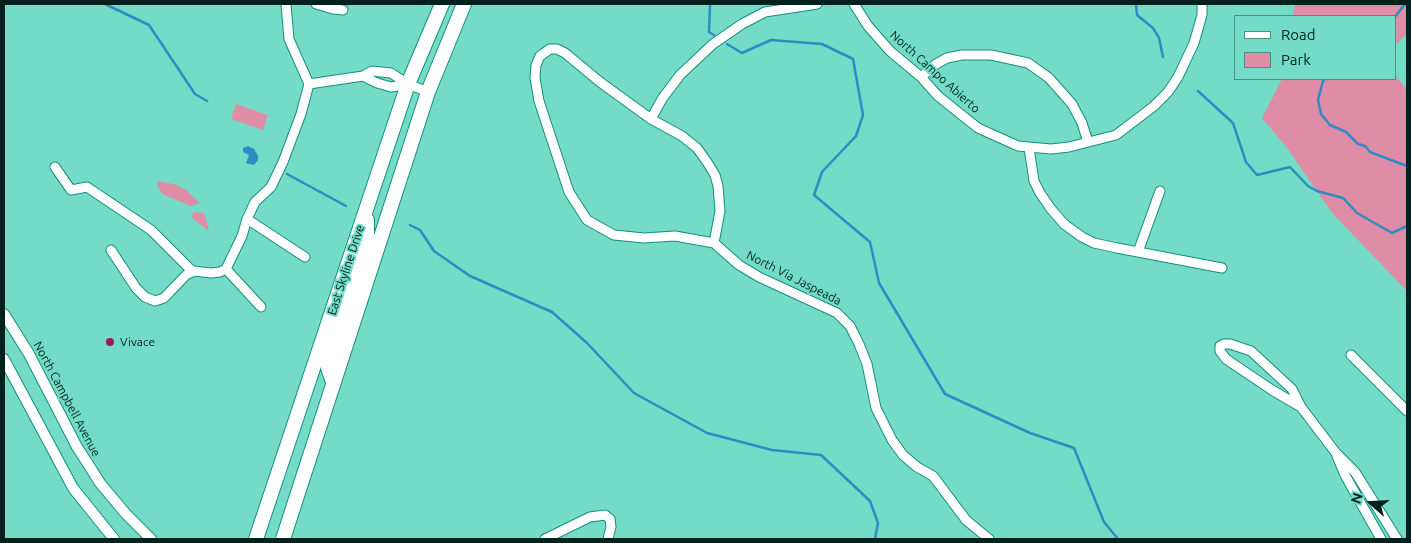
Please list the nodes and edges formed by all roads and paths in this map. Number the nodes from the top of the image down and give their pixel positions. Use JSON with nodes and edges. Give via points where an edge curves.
{"nodes":[{"id":1,"x":286,"y":4,"type":"edge"},
{"id":2,"x":316,"y":4,"type":"edge"},
{"id":3,"x":442,"y":4,"type":"edge"},
{"id":4,"x":464,"y":4,"type":"edge"},
{"id":5,"x":816,"y":4,"type":"edge"},
{"id":6,"x":854,"y":4,"type":"edge"},
{"id":7,"x":1202,"y":4,"type":"edge"},
{"id":8,"x":343,"y":10,"type":"dead end"},
{"id":9,"x":921,"y":77,"type":"junction"},
{"id":10,"x":309,"y":84,"type":"junction"},
{"id":11,"x":408,"y":84,"type":"junction"},
{"id":12,"x":428,"y":92,"type":"junction"},
{"id":13,"x":651,"y":119,"type":"junction"},
{"id":14,"x":1088,"y":142,"type":"junction"},
{"id":15,"x":1029,"y":148,"type":"junction"},
{"id":16,"x":55,"y":167,"type":"dead end"},
{"id":17,"x":1160,"y":191,"type":"dead end"},
{"id":18,"x":368,"y":204,"type":"junction"},
{"id":19,"x":247,"y":219,"type":"junction"},
{"id":20,"x":714,"y":243,"type":"junction"},
{"id":21,"x":111,"y":250,"type":"dead end"},
{"id":22,"x":1138,"y":252,"type":"junction"},
{"id":23,"x":305,"y":257,"type":"dead end"},
{"id":24,"x":1222,"y":268,"type":"dead end"},
{"id":25,"x":226,"y":269,"type":"junction"},
{"id":26,"x":192,"y":272,"type":"junction"},
{"id":27,"x":260,"y":307,"type":"dead end"},
{"id":28,"x":4,"y":314,"type":"edge"},
{"id":29,"x":1351,"y":355,"type":"dead end"},
{"id":30,"x":4,"y":359,"type":"edge"},
{"id":31,"x":333,"y":382,"type":"junction"},
{"id":32,"x":1300,"y":407,"type":"junction"},
{"id":33,"x":1407,"y":411,"type":"edge"},
{"id":34,"x":1336,"y":453,"type":"junction"},
{"id":35,"x":114,"y":539,"type":"edge"},
{"id":36,"x":151,"y":539,"type":"edge"},
{"id":37,"x":256,"y":539,"type":"edge"},
{"id":38,"x":283,"y":539,"type":"edge"},
{"id":39,"x":545,"y":539,"type":"edge"},
{"id":40,"x":608,"y":539,"type":"edge"},
{"id":41,"x":989,"y":539,"type":"edge"},
{"id":42,"x":1382,"y":539,"type":"edge"},
{"id":43,"x":1396,"y":539,"type":"edge"}],
"edges":[{"from":1,"to":10,"type":"street","via":[[289,39]]},
{"from":2,"to":8,"type":"street"},
{"from":3,"to":11,"type":"main road","name":"East Skyline Drive"},
{"from":4,"to":12,"type":"main road","name":"East Skyline Drive"},
{"from":5,"to":13,"type":"street","via":[[765,12],[742,24],[680,74]]},
{"from":6,"to":9,"type":"street","name":"North Campo Abierto","via":[[890,51]]},
{"from":7,"to":14,"type":"street","name":"North Campo Abierto","via":[[1194,43],[1168,92],[1148,112],[1116,135]]},
{"from":9,"to":14,"type":"street","via":[[947,58],[962,55],[991,55],[1028,63],[1049,78],[1072,104]]},
{"from":9,"to":15,"type":"street","name":"North Campo Abierto","via":[[938,96],[978,128]]},
{"from":10,"to":11,"type":"street","via":[[363,76],[391,87]]},
{"from":10,"to":19,"type":"street","via":[[283,162],[270,188],[254,202]]},
{"from":11,"to":12,"type":"street"},
{"from":11,"to":18,"type":"main road","name":"East Skyline Drive"},
{"from":12,"to":31,"type":"main road","name":"East Skyline Drive"},
{"from":13,"to":20,"type":"street","via":[[682,136],[696,148],[715,175],[720,211]]},
{"from":13,"to":20,"type":"street","via":[[565,53],[550,49],[542,51],[535,71],[539,101],[568,192],[587,220],[614,235],[644,238],[675,236]]},
{"from":14,"to":15,"type":"street","name":"North Campo Abierto","via":[[1051,149]]},
{"from":15,"to":22,"type":"street","via":[[1034,181],[1064,224],[1094,243]]},
{"from":16,"to":26,"type":"street","via":[[71,190],[86,187],[151,230]]},
{"from":17,"to":22,"type":"street"},
{"from":18,"to":31,"type":"main road","via":[[367,239],[330,352],[328,368]]},
{"from":18,"to":37,"type":"main road","name":"East Skyline Drive"},
{"from":19,"to":23,"type":"street"},
{"from":19,"to":25,"type":"street"},
{"from":20,"to":41,"type":"street","name":"North Via Jaspeada","via":[[739,265],[837,313],[850,326],[867,364],[876,408],[892,440],[910,461],[933,476],[966,520]]},
{"from":21,"to":26,"type":"street","via":[[136,288],[155,301],[164,298]]},
{"from":22,"to":24,"type":"street"},
{"from":25,"to":26,"type":"street","via":[[211,273]]},
{"from":25,"to":27,"type":"street"},
{"from":28,"to":36,"type":"street","name":"North Campbell Avenue","via":[[29,354],[84,459],[120,508]]},
{"from":29,"to":33,"type":"street"},
{"from":30,"to":35,"type":"street","via":[[73,488]]},
{"from":31,"to":38,"type":"main road","name":"East Skyline Drive"},
{"from":32,"to":32,"type":"street","via":[[1292,389],[1251,352],[1230,344],[1220,346],[1226,359]]},
{"from":32,"to":34,"type":"street"},
{"from":34,"to":42,"type":"street"},
{"from":34,"to":43,"type":"street","via":[[1355,472]]},
{"from":39,"to":40,"type":"street","via":[[590,517],[605,515],[610,518]]}]}
